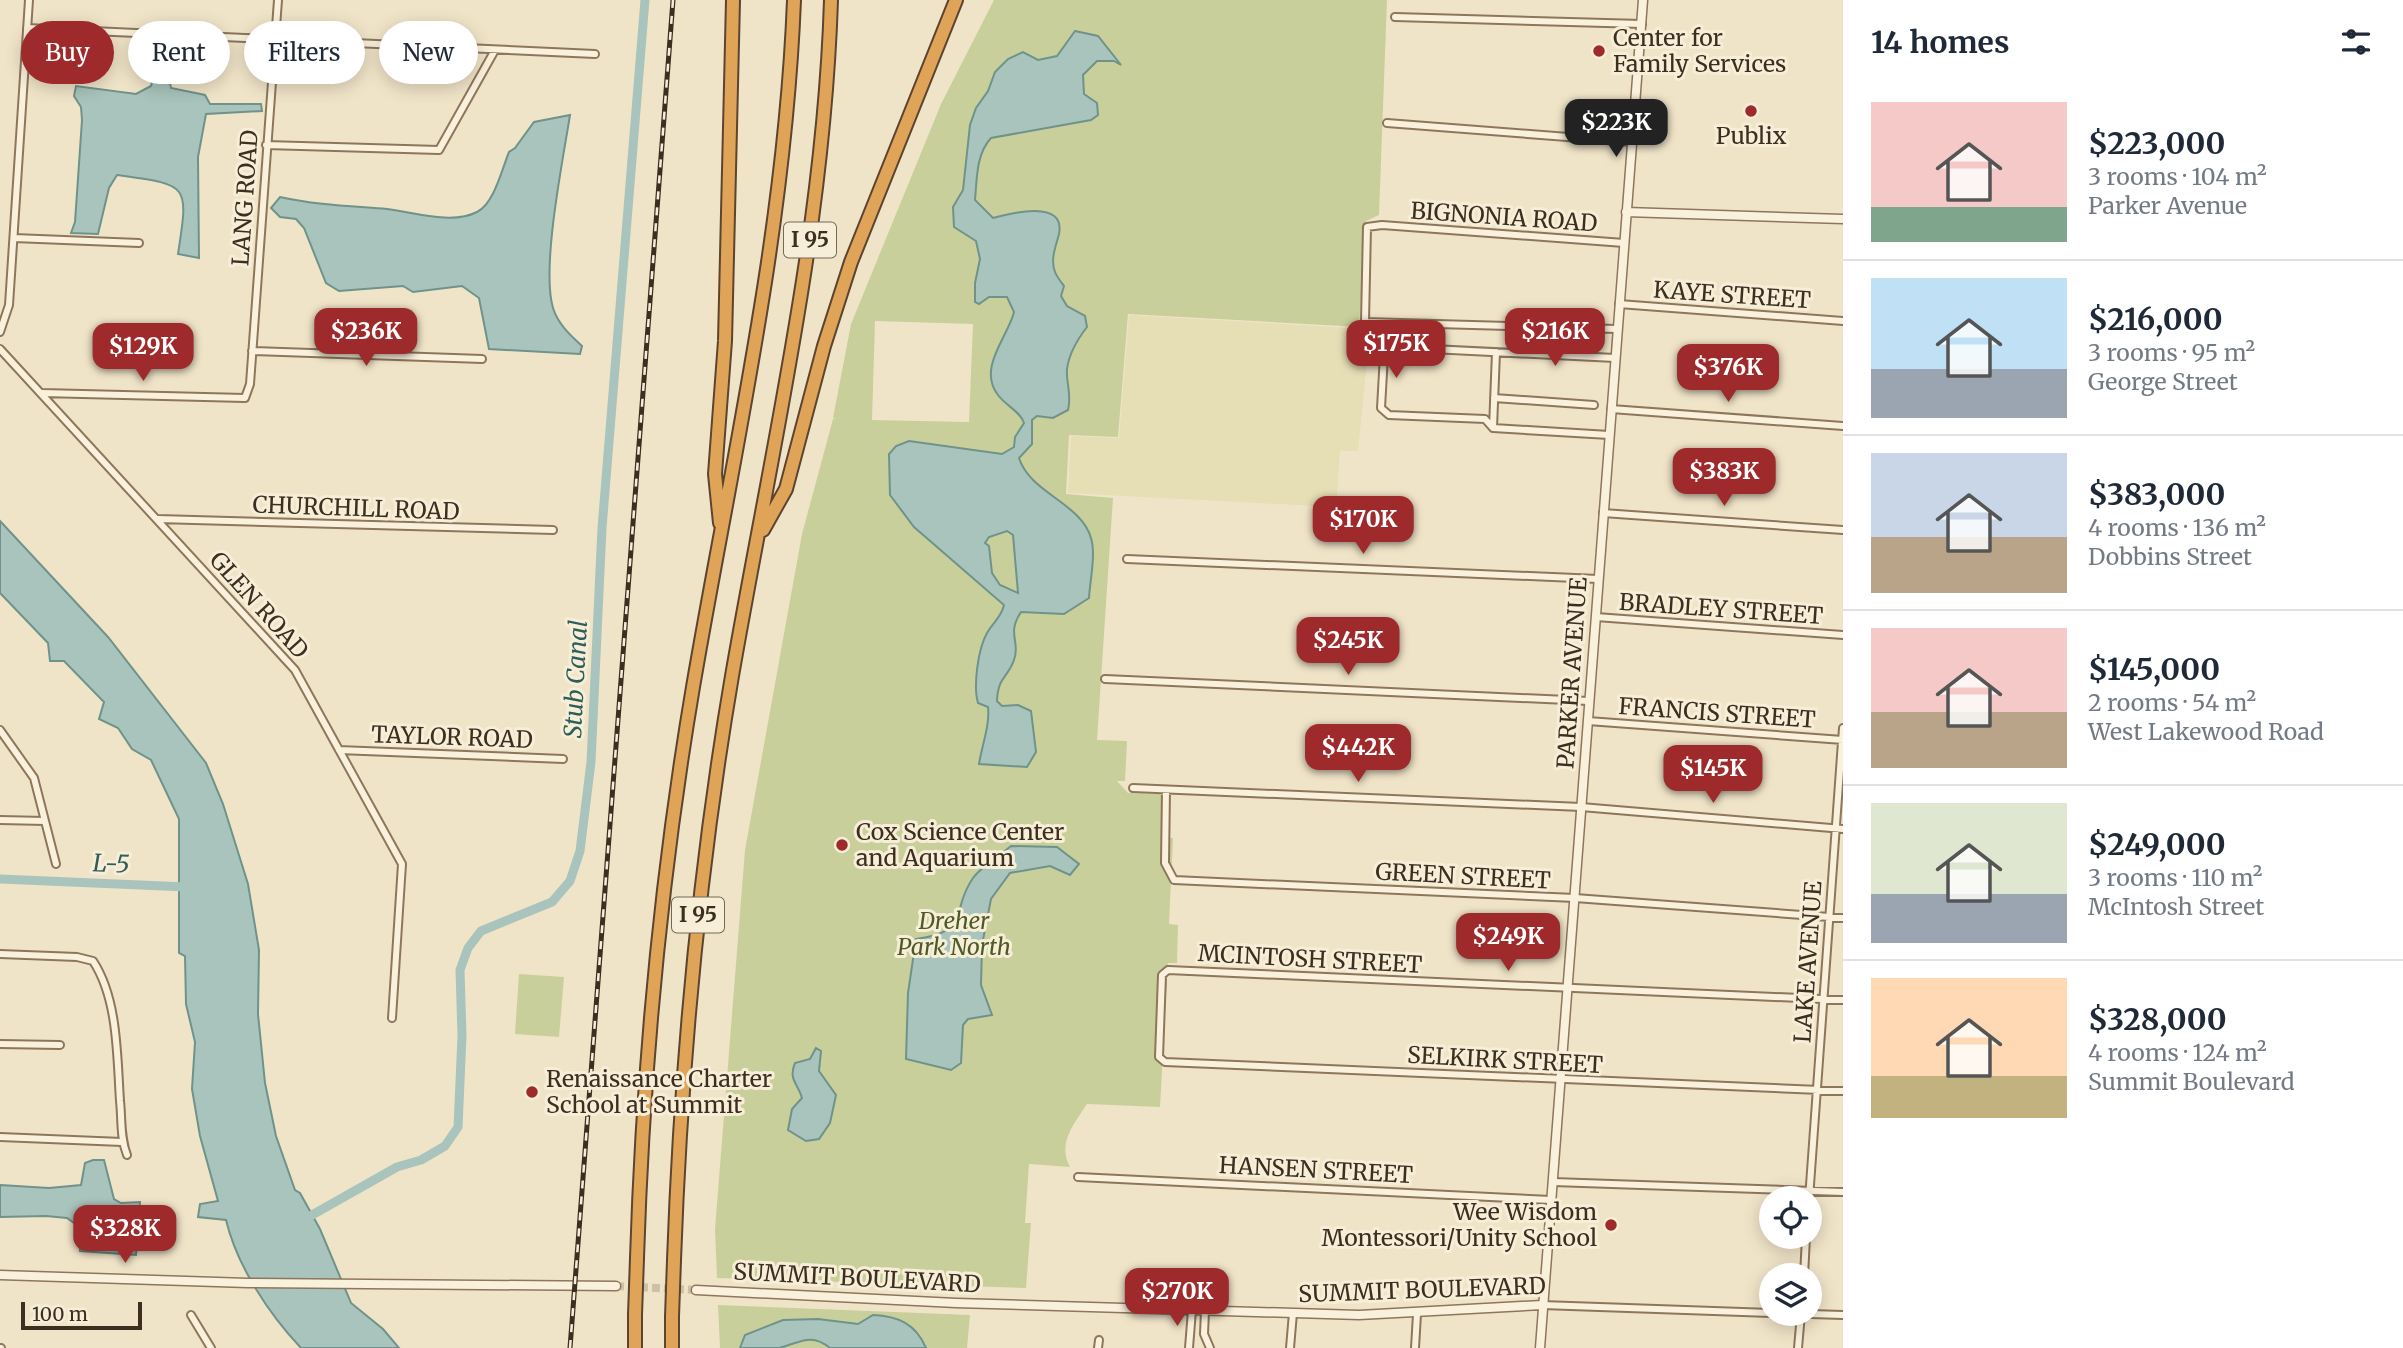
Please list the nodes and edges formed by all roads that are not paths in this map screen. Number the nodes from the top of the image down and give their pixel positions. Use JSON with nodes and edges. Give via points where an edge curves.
{"nodes":[{"id":1,"x":29,"y":0,"type":"edge"},
{"id":2,"x":278,"y":0,"type":"edge"},
{"id":3,"x":733,"y":0,"type":"edge"},
{"id":4,"x":794,"y":0,"type":"edge"},
{"id":5,"x":831,"y":0,"type":"edge"},
{"id":6,"x":956,"y":0,"type":"edge"},
{"id":7,"x":1643,"y":0,"type":"edge"},
{"id":8,"x":1395,"y":17,"type":"dead end"},
{"id":9,"x":28,"y":21,"type":"edge"},
{"id":10,"x":276,"y":21,"type":"edge"},
{"id":11,"x":1642,"y":24,"type":"junction"},
{"id":12,"x":114,"y":32,"type":"edge"},
{"id":13,"x":244,"y":39,"type":"edge"},
{"id":14,"x":365,"y":44,"type":"edge"},
{"id":15,"x":495,"y":50,"type":"junction"},
{"id":16,"x":595,"y":54,"type":"dead end"},
{"id":17,"x":24,"y":84,"type":"edge"},
{"id":18,"x":271,"y":84,"type":"edge"},
{"id":19,"x":1387,"y":123,"type":"dead end"},
{"id":20,"x":1632,"y":142,"type":"junction"},
{"id":21,"x":266,"y":145,"type":"junction"},
{"id":22,"x":1626,"y":212,"type":"junction"},
{"id":23,"x":1843,"y":219,"type":"edge"},
{"id":24,"x":14,"y":238,"type":"junction"},
{"id":25,"x":139,"y":243,"type":"dead end"},
{"id":26,"x":1624,"y":243,"type":"junction"},
{"id":27,"x":1619,"y":304,"type":"junction"},
{"id":28,"x":1843,"y":321,"type":"edge"},
{"id":29,"x":1617,"y":329,"type":"junction"},
{"id":30,"x":0,"y":332,"type":"edge"},
{"id":31,"x":0,"y":349,"type":"edge"},
{"id":32,"x":252,"y":351,"type":"junction"},
{"id":33,"x":1496,"y":352,"type":"junction"},
{"id":34,"x":1615,"y":358,"type":"junction"},
{"id":35,"x":482,"y":359,"type":"dead end"},
{"id":36,"x":42,"y":393,"type":"junction"},
{"id":37,"x":1494,"y":398,"type":"junction"},
{"id":38,"x":1594,"y":405,"type":"dead end"},
{"id":39,"x":1611,"y":409,"type":"junction"},
{"id":40,"x":1843,"y":426,"type":"edge"},
{"id":41,"x":1493,"y":428,"type":"junction"},
{"id":42,"x":1609,"y":435,"type":"junction"},
{"id":43,"x":1603,"y":513,"type":"junction"},
{"id":44,"x":158,"y":519,"type":"junction"},
{"id":45,"x":553,"y":530,"type":"dead end"},
{"id":46,"x":1843,"y":530,"type":"edge"},
{"id":47,"x":722,"y":534,"type":"junction"},
{"id":48,"x":758,"y":539,"type":"junction"},
{"id":49,"x":1127,"y":559,"type":"dead end"},
{"id":50,"x":1598,"y":579,"type":"junction"},
{"id":51,"x":1595,"y":617,"type":"junction"},
{"id":52,"x":1843,"y":635,"type":"edge"},
{"id":53,"x":1105,"y":680,"type":"dead end"},
{"id":54,"x":1589,"y":701,"type":"junction"},
{"id":55,"x":1588,"y":721,"type":"junction"},
{"id":56,"x":1843,"y":728,"type":"edge"},
{"id":57,"x":0,"y":730,"type":"edge"},
{"id":58,"x":1843,"y":740,"type":"edge"},
{"id":59,"x":340,"y":750,"type":"junction"},
{"id":60,"x":563,"y":759,"type":"dead end"},
{"id":61,"x":1133,"y":788,"type":"dead end"},
{"id":62,"x":1166,"y":790,"type":"junction"},
{"id":63,"x":1581,"y":807,"type":"junction"},
{"id":64,"x":0,"y":820,"type":"edge"},
{"id":65,"x":45,"y":821,"type":"junction"},
{"id":66,"x":1839,"y":829,"type":"edge"},
{"id":67,"x":56,"y":864,"type":"dead end"},
{"id":68,"x":1575,"y":898,"type":"junction"},
{"id":69,"x":1829,"y":917,"type":"junction"},
{"id":70,"x":1843,"y":918,"type":"edge"},
{"id":71,"x":0,"y":954,"type":"edge"},
{"id":72,"x":1567,"y":990,"type":"junction"},
{"id":73,"x":1823,"y":998,"type":"junction"},
{"id":74,"x":1843,"y":1000,"type":"edge"},
{"id":75,"x":392,"y":1018,"type":"dead end"},
{"id":76,"x":0,"y":1044,"type":"edge"},
{"id":77,"x":60,"y":1045,"type":"dead end"},
{"id":78,"x":1165,"y":1062,"type":"joint"},
{"id":79,"x":1561,"y":1081,"type":"junction"},
{"id":80,"x":1817,"y":1089,"type":"junction"},
{"id":81,"x":1843,"y":1091,"type":"edge"},
{"id":82,"x":0,"y":1137,"type":"edge"},
{"id":83,"x":122,"y":1142,"type":"junction"},
{"id":84,"x":127,"y":1155,"type":"dead end"},
{"id":85,"x":1078,"y":1177,"type":"dead end"},
{"id":86,"x":1553,"y":1182,"type":"junction"},
{"id":87,"x":1811,"y":1186,"type":"edge"},
{"id":88,"x":1759,"y":1192,"type":"edge"},
{"id":89,"x":1843,"y":1192,"type":"edge"},
{"id":90,"x":1822,"y":1194,"type":"edge"},
{"id":91,"x":1551,"y":1200,"type":"junction"},
{"id":92,"x":0,"y":1275,"type":"edge"},
{"id":93,"x":615,"y":1286,"type":"tunnel mouth"},
{"id":94,"x":696,"y":1290,"type":"tunnel mouth"},
{"id":95,"x":1542,"y":1305,"type":"junction"},
{"id":96,"x":1192,"y":1310,"type":"junction"},
{"id":97,"x":1205,"y":1311,"type":"junction"},
{"id":98,"x":1293,"y":1313,"type":"junction"},
{"id":99,"x":1759,"y":1313,"type":"edge"},
{"id":100,"x":1417,"y":1314,"type":"junction"},
{"id":101,"x":1822,"y":1314,"type":"edge"},
{"id":102,"x":191,"y":1315,"type":"dead end"},
{"id":103,"x":1843,"y":1315,"type":"edge"},
{"id":104,"x":1800,"y":1326,"type":"edge"},
{"id":105,"x":1205,"y":1339,"type":"junction"},
{"id":106,"x":211,"y":1348,"type":"edge"},
{"id":107,"x":635,"y":1348,"type":"edge"},
{"id":108,"x":672,"y":1348,"type":"edge"},
{"id":109,"x":1189,"y":1348,"type":"edge"},
{"id":110,"x":1200,"y":1348,"type":"edge"},
{"id":111,"x":1210,"y":1348,"type":"edge"},
{"id":112,"x":1290,"y":1348,"type":"edge"},
{"id":113,"x":1415,"y":1348,"type":"edge"},
{"id":114,"x":1540,"y":1348,"type":"edge"},
{"id":115,"x":1798,"y":1348,"type":"edge"}],
"edges":[{"from":1,"to":9,"type":"street"},
{"from":2,"to":10,"type":"street","name":"LANG ROAD"},
{"from":3,"to":47,"type":"highway","via":[[725,341],[715,474]]},
{"from":4,"to":47,"type":"highway","number":"I 95","via":[[778,204]]},
{"from":5,"to":48,"type":"highway","number":"I 95","via":[[813,220]]},
{"from":6,"to":48,"type":"highway","via":[[842,289],[786,489]]},
{"from":7,"to":11,"type":"street","name":"PARKER AVENUE"},
{"from":8,"to":11,"type":"street"},
{"from":11,"to":20,"type":"street","name":"PARKER AVENUE"},
{"from":12,"to":13,"type":"street"},
{"from":14,"to":15,"type":"street"},
{"from":15,"to":16,"type":"street"},
{"from":15,"to":21,"type":"street","via":[[439,150]]},
{"from":17,"to":24,"type":"street"},
{"from":18,"to":21,"type":"street","name":"LANG ROAD"},
{"from":19,"to":20,"type":"street"},
{"from":20,"to":22,"type":"street","name":"PARKER AVENUE"},
{"from":21,"to":32,"type":"street","name":"LANG ROAD"},
{"from":22,"to":23,"type":"street"},
{"from":22,"to":26,"type":"street","name":"PARKER AVENUE"},
{"from":24,"to":25,"type":"street"},
{"from":24,"to":30,"type":"street","via":[[9,304]]},
{"from":26,"to":27,"type":"street","name":"PARKER AVENUE"},
{"from":26,"to":29,"type":"street","name":"BIGNONIA ROAD","via":[[1367,227],[1365,322]]},
{"from":27,"to":28,"type":"street","name":"KAYE STREET"},
{"from":27,"to":29,"type":"street","name":"PARKER AVENUE"},
{"from":29,"to":34,"type":"street","name":"PARKER AVENUE"},
{"from":31,"to":36,"type":"street","name":"GLEN ROAD"},
{"from":32,"to":35,"type":"street"},
{"from":32,"to":36,"type":"street","name":"LANG ROAD","via":[[245,398]]},
{"from":33,"to":34,"type":"street"},
{"from":33,"to":37,"type":"street"},
{"from":33,"to":41,"type":"street","via":[[1391,347],[1384,355],[1381,408],[1389,415],[1485,419]]},
{"from":34,"to":39,"type":"street","name":"PARKER AVENUE"},
{"from":36,"to":44,"type":"street","name":"GLEN ROAD"},
{"from":37,"to":38,"type":"street"},
{"from":37,"to":41,"type":"street"},
{"from":39,"to":40,"type":"street"},
{"from":39,"to":42,"type":"street","name":"PARKER AVENUE"},
{"from":41,"to":42,"type":"street"},
{"from":42,"to":43,"type":"street","name":"PARKER AVENUE"},
{"from":43,"to":46,"type":"street"},
{"from":43,"to":50,"type":"street","name":"PARKER AVENUE"},
{"from":44,"to":45,"type":"street","name":"CHURCHILL ROAD"},
{"from":44,"to":59,"type":"street","name":"GLEN ROAD","via":[[295,670]]},
{"from":47,"to":107,"type":"highway","number":"I 95","bridge":true,"via":[[688,719],[662,906],[645,1094]]},
{"from":48,"to":108,"type":"highway","number":"I 95","bridge":true,"via":[[728,701],[699,908],[685,1055]]},
{"from":49,"to":50,"type":"street"},
{"from":50,"to":51,"type":"street","name":"PARKER AVENUE"},
{"from":51,"to":52,"type":"street","name":"BRADLEY STREET"},
{"from":51,"to":54,"type":"street","name":"PARKER AVENUE"},
{"from":53,"to":54,"type":"street","name":"FRANCIS STREET"},
{"from":54,"to":55,"type":"street","name":"PARKER AVENUE"},
{"from":55,"to":58,"type":"street","name":"FRANCIS STREET"},
{"from":55,"to":63,"type":"street","name":"PARKER AVENUE"},
{"from":56,"to":58,"type":"street","name":"LAKE AVENUE"},
{"from":57,"to":65,"type":"street","via":[[29,767]]},
{"from":58,"to":66,"type":"street","name":"LAKE AVENUE"},
{"from":59,"to":60,"type":"street","name":"TAYLOR ROAD"},
{"from":59,"to":75,"type":"street","name":"GLEN ROAD","via":[[402,864]]},
{"from":61,"to":62,"type":"street"},
{"from":62,"to":63,"type":"street"},
{"from":62,"to":68,"type":"street","name":"GREEN STREET","via":[[1165,863],[1174,880]]},
{"from":63,"to":66,"type":"street"},
{"from":63,"to":68,"type":"street","name":"PARKER AVENUE"},
{"from":64,"to":65,"type":"street"},
{"from":65,"to":67,"type":"street"},
{"from":66,"to":69,"type":"street","name":"LAKE AVENUE"},
{"from":68,"to":69,"type":"street","name":"GREEN STREET"},
{"from":68,"to":72,"type":"street","name":"PARKER AVENUE"},
{"from":69,"to":70,"type":"street","name":"GREEN STREET"},
{"from":69,"to":73,"type":"street","name":"LAKE AVENUE"},
{"from":71,"to":83,"type":"street","via":[[93,961],[107,990]]},
{"from":72,"to":73,"type":"street","name":"MCINTOSH STREET"},
{"from":72,"to":78,"type":"street","name":"MCINTOSH STREET","via":[[1168,970],[1162,975],[1159,1057]]},
{"from":72,"to":79,"type":"street","name":"PARKER AVENUE"},
{"from":73,"to":74,"type":"street","name":"MCINTOSH STREET"},
{"from":73,"to":80,"type":"street","name":"LAKE AVENUE"},
{"from":76,"to":77,"type":"street"},
{"from":78,"to":79,"type":"street","name":"SELKIRK STREET"},
{"from":79,"to":80,"type":"street","name":"SELKIRK STREET"},
{"from":79,"to":86,"type":"street","name":"PARKER AVENUE"},
{"from":80,"to":81,"type":"street","name":"SELKIRK STREET"},
{"from":80,"to":87,"type":"street","name":"LAKE AVENUE"},
{"from":82,"to":83,"type":"street"},
{"from":83,"to":84,"type":"street"},
{"from":85,"to":91,"type":"street","name":"HANSEN STREET"},
{"from":86,"to":88,"type":"street"},
{"from":86,"to":91,"type":"street","name":"PARKER AVENUE"},
{"from":89,"to":90,"type":"street"},
{"from":91,"to":95,"type":"street","name":"PARKER AVENUE"},
{"from":92,"to":93,"type":"street","via":[[248,1283]]},
{"from":94,"to":96,"type":"street","name":"SUMMIT BOULEVARD"},
{"from":95,"to":99,"type":"street","name":"SUMMIT BOULEVARD"},
{"from":95,"to":100,"type":"street","name":"SUMMIT BOULEVARD"},
{"from":95,"to":114,"type":"street","name":"PARKER AVENUE"},
{"from":96,"to":97,"type":"street","name":"SUMMIT BOULEVARD"},
{"from":96,"to":109,"type":"street"},
{"from":97,"to":98,"type":"street","name":"SUMMIT BOULEVARD"},
{"from":97,"to":105,"type":"street"},
{"from":98,"to":100,"type":"street","name":"SUMMIT BOULEVARD"},
{"from":98,"to":112,"type":"street"},
{"from":100,"to":113,"type":"street"},
{"from":101,"to":103,"type":"street"},
{"from":102,"to":106,"type":"street"},
{"from":104,"to":115,"type":"street"},
{"from":105,"to":110,"type":"street"},
{"from":105,"to":111,"type":"street"}]}
